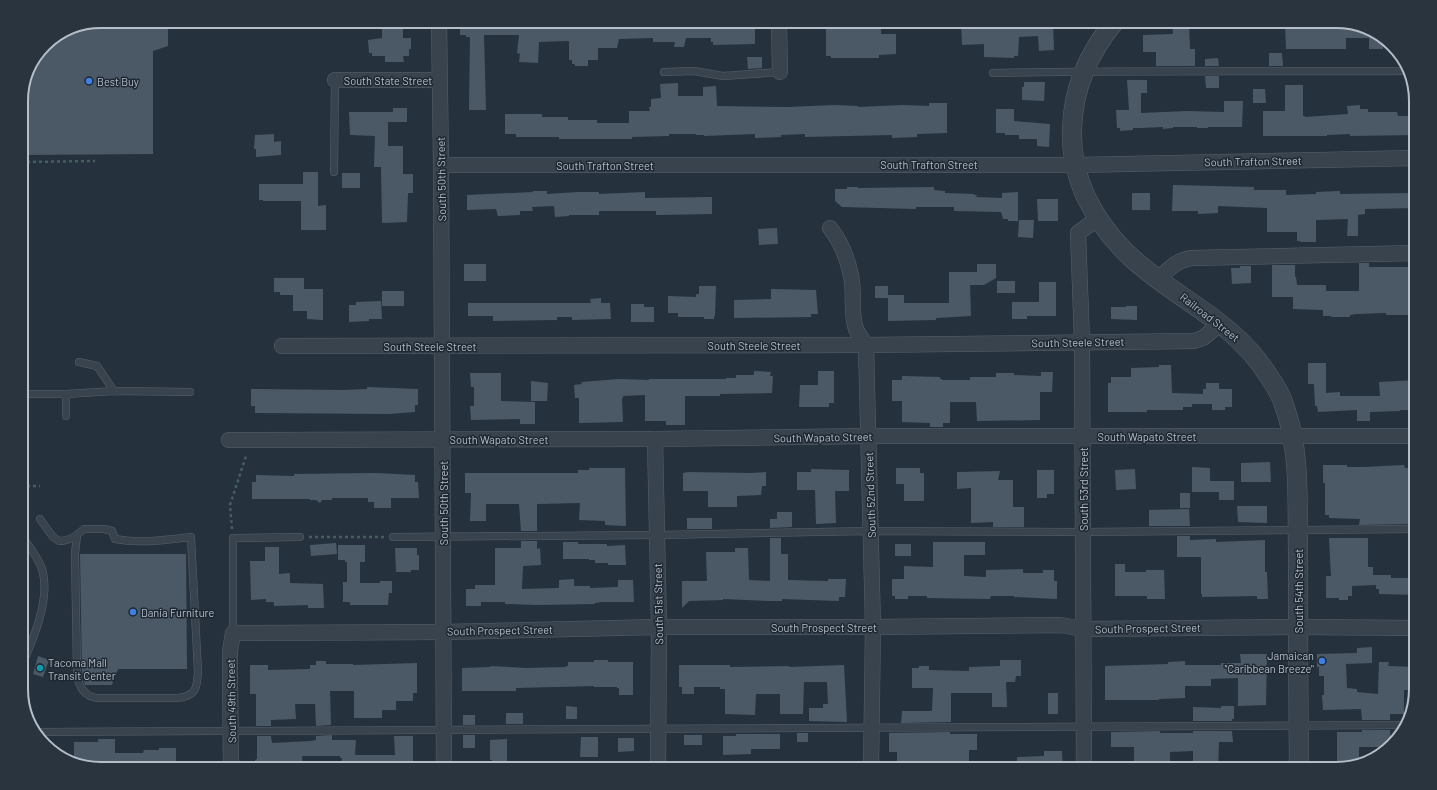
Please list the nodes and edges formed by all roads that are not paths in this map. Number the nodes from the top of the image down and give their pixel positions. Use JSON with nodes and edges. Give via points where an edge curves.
{"nodes":[{"id":1,"x":439,"y":28,"type":"edge"},
{"id":2,"x":779,"y":28,"type":"edge"},
{"id":3,"x":1110,"y":28,"type":"edge"},
{"id":4,"x":1402,"y":71,"type":"edge"},
{"id":5,"x":664,"y":72,"type":"dead end"},
{"id":6,"x":780,"y":72,"type":"joint"},
{"id":7,"x":1083,"y":72,"type":"junction"},
{"id":8,"x":993,"y":73,"type":"dead end"},
{"id":9,"x":335,"y":80,"type":"joint"},
{"id":10,"x":440,"y":80,"type":"junction"},
{"id":11,"x":1409,"y":158,"type":"edge"},
{"id":12,"x":1075,"y":165,"type":"junction"},
{"id":13,"x":441,"y":166,"type":"junction"},
{"id":14,"x":334,"y":172,"type":"dead end"},
{"id":15,"x":1098,"y":218,"type":"junction"},
{"id":16,"x":830,"y":228,"type":"dead end"},
{"id":17,"x":1409,"y":253,"type":"edge"},
{"id":18,"x":1158,"y":279,"type":"junction"},
{"id":19,"x":1221,"y":323,"type":"junction"},
{"id":20,"x":1082,"y":341,"type":"junction"},
{"id":21,"x":866,"y":345,"type":"junction"},
{"id":22,"x":282,"y":346,"type":"dead end"},
{"id":23,"x":442,"y":346,"type":"junction"},
{"id":24,"x":79,"y":362,"type":"dead end"},
{"id":25,"x":114,"y":391,"type":"junction"},
{"id":26,"x":190,"y":392,"type":"dead end"},
{"id":27,"x":28,"y":394,"type":"edge"},
{"id":28,"x":66,"y":394,"type":"junction"},
{"id":29,"x":66,"y":416,"type":"dead end"},
{"id":30,"x":868,"y":436,"type":"junction"},
{"id":31,"x":1083,"y":436,"type":"junction"},
{"id":32,"x":1409,"y":436,"type":"edge"},
{"id":33,"x":1294,"y":437,"type":"junction"},
{"id":34,"x":443,"y":439,"type":"junction"},
{"id":35,"x":654,"y":439,"type":"junction"},
{"id":36,"x":229,"y":440,"type":"dead end"},
{"id":37,"x":40,"y":519,"type":"dead end"},
{"id":38,"x":1409,"y":529,"type":"edge"},
{"id":39,"x":1297,"y":530,"type":"junction"},
{"id":40,"x":871,"y":531,"type":"junction"},
{"id":41,"x":1083,"y":532,"type":"junction"},
{"id":42,"x":77,"y":535,"type":"junction"},
{"id":43,"x":657,"y":535,"type":"junction"},
{"id":44,"x":442,"y":536,"type":"junction"},
{"id":45,"x":300,"y":537,"type":"road end"},
{"id":46,"x":393,"y":537,"type":"road end"},
{"id":47,"x":28,"y":546,"type":"edge"},
{"id":48,"x":659,"y":627,"type":"junction"},
{"id":49,"x":873,"y":627,"type":"junction"},
{"id":50,"x":1298,"y":627,"type":"junction"},
{"id":51,"x":1083,"y":628,"type":"junction"},
{"id":52,"x":1409,"y":628,"type":"edge"},
{"id":53,"x":444,"y":632,"type":"junction"},
{"id":54,"x":233,"y":633,"type":"junction"},
{"id":55,"x":28,"y":648,"type":"edge"},
{"id":56,"x":1298,"y":724,"type":"junction"},
{"id":57,"x":1400,"y":724,"type":"edge"},
{"id":58,"x":1084,"y":725,"type":"junction"},
{"id":59,"x":871,"y":727,"type":"junction"},
{"id":60,"x":658,"y":728,"type":"junction"},
{"id":61,"x":444,"y":730,"type":"junction"},
{"id":62,"x":231,"y":731,"type":"junction"},
{"id":63,"x":42,"y":732,"type":"edge"},
{"id":64,"x":232,"y":762,"type":"edge"},
{"id":65,"x":444,"y":762,"type":"edge"},
{"id":66,"x":658,"y":762,"type":"edge"},
{"id":67,"x":871,"y":762,"type":"edge"},
{"id":68,"x":1084,"y":762,"type":"edge"},
{"id":69,"x":1298,"y":762,"type":"edge"}],
"edges":[{"from":1,"to":10,"type":"street","name":"South 50th Street"},
{"from":2,"to":6,"type":"street"},
{"from":3,"to":7,"type":"street"},
{"from":4,"to":7,"type":"lane"},
{"from":5,"to":6,"type":"lane","via":[[694,71],[723,76]]},
{"from":7,"to":8,"type":"lane"},
{"from":7,"to":12,"type":"street","via":[[1072,120]]},
{"from":9,"to":10,"type":"street","name":"South State Street"},
{"from":9,"to":14,"type":"lane"},
{"from":10,"to":13,"type":"street","name":"South 50th Street"},
{"from":11,"to":12,"type":"street","name":"South Trafton Street"},
{"from":12,"to":13,"type":"street","name":"South Trafton Street"},
{"from":12,"to":15,"type":"street","name":"Railroad Street","via":[[1083,190]]},
{"from":13,"to":23,"type":"street","name":"South 50th Street"},
{"from":15,"to":18,"type":"street","name":"Railroad Street","via":[[1119,246]]},
{"from":15,"to":20,"type":"street","name":"South 53rd Street","via":[[1078,233]]},
{"from":16,"to":21,"type":"street","via":[[843,251],[852,277],[856,330]]},
{"from":17,"to":18,"type":"street","via":[[1187,258],[1177,262]]},
{"from":18,"to":19,"type":"street","name":"Railroad Street"},
{"from":19,"to":20,"type":"street","name":"South Steele Street","via":[[1194,341]]},
{"from":19,"to":33,"type":"street","name":"Railroad Street","via":[[1241,340],[1262,366],[1283,402]]},
{"from":20,"to":21,"type":"street","name":"South Steele Street"},
{"from":20,"to":31,"type":"street","name":"South 53rd Street"},
{"from":21,"to":23,"type":"street","name":"South Steele Street"},
{"from":21,"to":30,"type":"street","name":"South 52nd Street"},
{"from":22,"to":23,"type":"street","name":"South Steele Street"},
{"from":23,"to":34,"type":"street","name":"South 50th Street"},
{"from":24,"to":25,"type":"lane","via":[[97,366]]},
{"from":25,"to":26,"type":"lane"},
{"from":25,"to":28,"type":"lane"},
{"from":27,"to":28,"type":"lane"},
{"from":28,"to":29,"type":"lane"},
{"from":30,"to":31,"type":"street","name":"South Wapato Street"},
{"from":30,"to":35,"type":"street","name":"South Wapato Street"},
{"from":30,"to":40,"type":"street","name":"South 52nd Street"},
{"from":31,"to":33,"type":"street","name":"South Wapato Street"},
{"from":31,"to":41,"type":"street","name":"South 53rd Street"},
{"from":32,"to":33,"type":"street","name":"South Wapato Street"},
{"from":33,"to":39,"type":"street","name":"South 54th Street"},
{"from":34,"to":35,"type":"street","name":"South Wapato Street"},
{"from":34,"to":36,"type":"street","name":"South Wapato Street"},
{"from":34,"to":44,"type":"street","name":"South 50th Street"},
{"from":35,"to":43,"type":"street","name":"South 51st Street"},
{"from":37,"to":42,"type":"lane","via":[[59,541],[72,539]]},
{"from":38,"to":39,"type":"lane"},
{"from":39,"to":41,"type":"lane"},
{"from":39,"to":50,"type":"street","name":"South 54th Street"},
{"from":40,"to":41,"type":"lane"},
{"from":40,"to":43,"type":"lane"},
{"from":40,"to":49,"type":"street","name":"South 52nd Street"},
{"from":41,"to":51,"type":"street","name":"South 53rd Street"},
{"from":42,"to":42,"type":"lane","via":[[77,672],[83,691],[97,698],[178,698],[191,694],[196,689],[198,672],[191,537],[132,542],[115,539],[112,531],[104,529],[84,529]]},
{"from":43,"to":44,"type":"lane"},
{"from":43,"to":48,"type":"street","name":"South 51st Street"},
{"from":44,"to":46,"type":"lane"},
{"from":44,"to":53,"type":"street","name":"South 50th Street"},
{"from":45,"to":54,"type":"lane","via":[[233,538]]},
{"from":47,"to":55,"type":"lane","via":[[42,569],[44,587],[40,616]]},
{"from":48,"to":49,"type":"street","name":"South Prospect Street"},
{"from":48,"to":53,"type":"street","name":"South Prospect Street"},
{"from":48,"to":60,"type":"street","name":"South 51st Street"},
{"from":49,"to":51,"type":"street","name":"South Prospect Street","via":[[1060,625]]},
{"from":49,"to":59,"type":"street","name":"South 52nd Street"},
{"from":50,"to":51,"type":"street","name":"South Prospect Street"},
{"from":50,"to":52,"type":"street","name":"South Prospect Street"},
{"from":50,"to":56,"type":"street","name":"South 54th Street"},
{"from":51,"to":58,"type":"street","name":"South 53rd Street"},
{"from":53,"to":54,"type":"street","name":"South Prospect Street"},
{"from":53,"to":61,"type":"street","name":"South 50th Street"},
{"from":54,"to":62,"type":"street","name":"South 49th Street","via":[[230,651]]},
{"from":56,"to":57,"type":"lane"},
{"from":56,"to":58,"type":"lane"},
{"from":56,"to":69,"type":"street","name":"South 54th Street"},
{"from":58,"to":59,"type":"lane"},
{"from":58,"to":68,"type":"street","name":"South 53rd Street"},
{"from":59,"to":60,"type":"lane"},
{"from":59,"to":67,"type":"street","name":"South 52nd Street"},
{"from":60,"to":61,"type":"lane"},
{"from":60,"to":66,"type":"street","name":"South 51st Street"},
{"from":61,"to":62,"type":"lane"},
{"from":61,"to":65,"type":"street","name":"South 50th Street"},
{"from":62,"to":63,"type":"lane"},
{"from":62,"to":64,"type":"street","name":"South 49th Street"}]}
